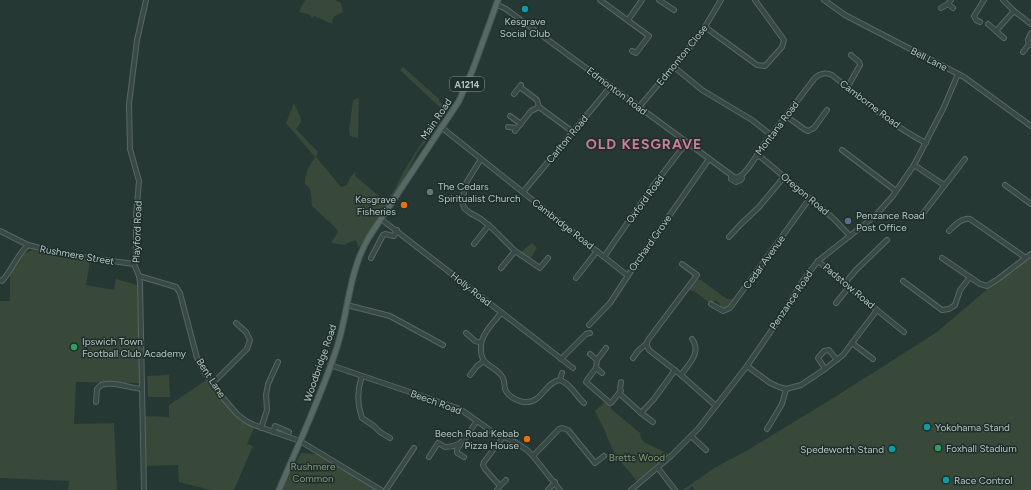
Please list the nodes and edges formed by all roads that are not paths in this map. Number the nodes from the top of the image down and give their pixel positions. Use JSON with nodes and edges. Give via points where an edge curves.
{"nodes":[{"id":1,"x":146,"y":0,"type":"edge"},
{"id":2,"x":600,"y":0,"type":"edge"},
{"id":3,"x":642,"y":0,"type":"edge"},
{"id":4,"x":660,"y":0,"type":"edge"},
{"id":5,"x":721,"y":0,"type":"edge"},
{"id":6,"x":755,"y":0,"type":"edge"},
{"id":7,"x":824,"y":0,"type":"edge"},
{"id":8,"x":1003,"y":0,"type":"edge"},
{"id":9,"x":982,"y":1,"type":"edge"},
{"id":10,"x":497,"y":2,"type":"edge"},
{"id":11,"x":949,"y":2,"type":"edge"},
{"id":12,"x":941,"y":8,"type":"dead end"},
{"id":13,"x":953,"y":8,"type":"dead end"},
{"id":14,"x":674,"y":10,"type":"dead end"},
{"id":15,"x":1014,"y":11,"type":"junction"},
{"id":16,"x":628,"y":20,"type":"junction"},
{"id":17,"x":980,"y":22,"type":"dead end"},
{"id":18,"x":988,"y":24,"type":"dead end"},
{"id":19,"x":1031,"y":24,"type":"edge"},
{"id":20,"x":705,"y":27,"type":"junction"},
{"id":21,"x":996,"y":31,"type":"junction"},
{"id":22,"x":1031,"y":33,"type":"edge"},
{"id":23,"x":1004,"y":38,"type":"dead end"},
{"id":24,"x":1030,"y":45,"type":"edge"},
{"id":25,"x":632,"y":50,"type":"dead end"},
{"id":26,"x":1023,"y":52,"type":"dead end"},
{"id":27,"x":851,"y":55,"type":"dead end"},
{"id":28,"x":673,"y":66,"type":"junction"},
{"id":29,"x":958,"y":74,"type":"junction"},
{"id":30,"x":814,"y":78,"type":"joint"},
{"id":31,"x":611,"y":86,"type":"junction"},
{"id":32,"x":847,"y":88,"type":"junction"},
{"id":33,"x":514,"y":94,"type":"dead end"},
{"id":34,"x":539,"y":107,"type":"junction"},
{"id":35,"x":639,"y":108,"type":"junction"},
{"id":36,"x":827,"y":110,"type":"dead end"},
{"id":37,"x":510,"y":116,"type":"dead end"},
{"id":38,"x":786,"y":116,"type":"junction"},
{"id":39,"x":520,"y":124,"type":"junction"},
{"id":40,"x":1031,"y":126,"type":"edge"},
{"id":41,"x":441,"y":127,"type":"junction"},
{"id":42,"x":508,"y":127,"type":"dead end"},
{"id":43,"x":573,"y":132,"type":"junction"},
{"id":44,"x":771,"y":135,"type":"junction"},
{"id":45,"x":686,"y":142,"type":"junction"},
{"id":46,"x":926,"y":143,"type":"junction"},
{"id":47,"x":842,"y":150,"type":"dead end"},
{"id":48,"x":757,"y":156,"type":"junction"},
{"id":49,"x":481,"y":159,"type":"junction"},
{"id":50,"x":709,"y":159,"type":"junction"},
{"id":51,"x":965,"y":159,"type":"dead end"},
{"id":52,"x":914,"y":164,"type":"junction"},
{"id":53,"x":740,"y":176,"type":"joint"},
{"id":54,"x":784,"y":177,"type":"junction"},
{"id":55,"x":944,"y":185,"type":"junction"},
{"id":56,"x":1005,"y":185,"type":"dead end"},
{"id":57,"x":896,"y":191,"type":"junction"},
{"id":58,"x":523,"y":192,"type":"junction"},
{"id":59,"x":810,"y":198,"type":"junction"},
{"id":60,"x":1030,"y":202,"type":"edge"},
{"id":61,"x":921,"y":216,"type":"dead end"},
{"id":62,"x":381,"y":219,"type":"junction"},
{"id":63,"x":489,"y":225,"type":"junction"},
{"id":64,"x":397,"y":230,"type":"junction"},
{"id":65,"x":0,"y":231,"type":"edge"},
{"id":66,"x":949,"y":231,"type":"dead end"},
{"id":67,"x":850,"y":236,"type":"junction"},
{"id":68,"x":729,"y":237,"type":"dead end"},
{"id":69,"x":887,"y":240,"type":"dead end"},
{"id":70,"x":474,"y":244,"type":"dead end"},
{"id":71,"x":28,"y":245,"type":"junction"},
{"id":72,"x":515,"y":251,"type":"junction"},
{"id":73,"x":597,"y":251,"type":"junction"},
{"id":74,"x":1031,"y":254,"type":"edge"},
{"id":75,"x":604,"y":257,"type":"junction"},
{"id":76,"x":371,"y":258,"type":"dead end"},
{"id":77,"x":548,"y":258,"type":"dead end"},
{"id":78,"x":942,"y":258,"type":"dead end"},
{"id":79,"x":1026,"y":258,"type":"junction"},
{"id":80,"x":818,"y":261,"type":"junction"},
{"id":81,"x":134,"y":264,"type":"junction"},
{"id":82,"x":682,"y":264,"type":"dead end"},
{"id":83,"x":500,"y":268,"type":"dead end"},
{"id":84,"x":139,"y":276,"type":"junction"},
{"id":85,"x":628,"y":276,"type":"junction"},
{"id":86,"x":970,"y":277,"type":"junction"},
{"id":87,"x":576,"y":278,"type":"dead end"},
{"id":88,"x":0,"y":280,"type":"edge"},
{"id":89,"x":903,"y":281,"type":"dead end"},
{"id":90,"x":845,"y":283,"type":"junction"},
{"id":91,"x":850,"y":287,"type":"junction"},
{"id":92,"x":836,"y":303,"type":"dead end"},
{"id":93,"x":711,"y":304,"type":"dead end"},
{"id":94,"x":347,"y":305,"type":"junction"},
{"id":95,"x":877,"y":310,"type":"junction"},
{"id":96,"x":501,"y":312,"type":"junction"},
{"id":97,"x":236,"y":323,"type":"dead end"},
{"id":98,"x":589,"y":325,"type":"dead end"},
{"id":99,"x":904,"y":332,"type":"dead end"},
{"id":100,"x":590,"y":333,"type":"dead end"},
{"id":101,"x":466,"y":334,"type":"dead end"},
{"id":102,"x":692,"y":339,"type":"dead end"},
{"id":103,"x":481,"y":343,"type":"junction"},
{"id":104,"x":647,"y":343,"type":"junction"},
{"id":105,"x":852,"y":343,"type":"junction"},
{"id":106,"x":443,"y":345,"type":"dead end"},
{"id":107,"x":606,"y":348,"type":"dead end"},
{"id":108,"x":590,"y":354,"type":"dead end"},
{"id":109,"x":633,"y":358,"type":"dead end"},
{"id":110,"x":561,"y":359,"type":"junction"},
{"id":111,"x":873,"y":359,"type":"dead end"},
{"id":112,"x":597,"y":360,"type":"junction"},
{"id":113,"x":837,"y":360,"type":"junction"},
{"id":114,"x":484,"y":361,"type":"junction"},
{"id":115,"x":278,"y":362,"type":"dead end"},
{"id":116,"x":330,"y":365,"type":"junction"},
{"id":117,"x":746,"y":366,"type":"junction"},
{"id":118,"x":574,"y":368,"type":"dead end"},
{"id":119,"x":596,"y":368,"type":"junction"},
{"id":120,"x":825,"y":369,"type":"junction"},
{"id":121,"x":674,"y":370,"type":"junction"},
{"id":122,"x":562,"y":373,"type":"dead end"},
{"id":123,"x":602,"y":373,"type":"dead end"},
{"id":124,"x":470,"y":375,"type":"dead end"},
{"id":125,"x":681,"y":375,"type":"junction"},
{"id":126,"x":362,"y":376,"type":"junction"},
{"id":127,"x":560,"y":380,"type":"junction"},
{"id":128,"x":621,"y":382,"type":"dead end"},
{"id":129,"x":213,"y":383,"type":"junction"},
{"id":130,"x":142,"y":389,"type":"junction"},
{"id":131,"x":786,"y":389,"type":"junction"},
{"id":132,"x":619,"y":394,"type":"junction"},
{"id":133,"x":96,"y":402,"type":"dead end"},
{"id":134,"x":584,"y":403,"type":"dead end"},
{"id":135,"x":716,"y":406,"type":"junction"},
{"id":136,"x":641,"y":414,"type":"junction"},
{"id":137,"x":477,"y":421,"type":"junction"},
{"id":138,"x":653,"y":422,"type":"dead end"},
{"id":139,"x":261,"y":428,"type":"junction"},
{"id":140,"x":767,"y":429,"type":"dead end"},
{"id":141,"x":273,"y":432,"type":"junction"},
{"id":142,"x":289,"y":432,"type":"dead end"},
{"id":143,"x":692,"y":436,"type":"junction"},
{"id":144,"x":503,"y":437,"type":"junction"},
{"id":145,"x":390,"y":438,"type":"dead end"},
{"id":146,"x":300,"y":441,"type":"junction"},
{"id":147,"x":460,"y":445,"type":"junction"},
{"id":148,"x":414,"y":448,"type":"dead end"},
{"id":149,"x":706,"y":450,"type":"dead end"},
{"id":150,"x":533,"y":456,"type":"junction"},
{"id":151,"x":604,"y":456,"type":"dead end"},
{"id":152,"x":429,"y":457,"type":"dead end"},
{"id":153,"x":464,"y":457,"type":"dead end"},
{"id":154,"x":658,"y":468,"type":"junction"},
{"id":155,"x":506,"y":480,"type":"dead end"},
{"id":156,"x":555,"y":482,"type":"junction"},
{"id":157,"x":500,"y":486,"type":"junction"},
{"id":158,"x":144,"y":490,"type":"edge"},
{"id":159,"x":279,"y":490,"type":"edge"},
{"id":160,"x":381,"y":490,"type":"edge"},
{"id":161,"x":386,"y":490,"type":"edge"},
{"id":162,"x":497,"y":490,"type":"edge"},
{"id":163,"x":548,"y":490,"type":"edge"},
{"id":164,"x":560,"y":490,"type":"edge"},
{"id":165,"x":631,"y":490,"type":"edge"},
{"id":166,"x":675,"y":490,"type":"edge"}],
"edges":[{"from":1,"to":81,"type":"street","name":"Playford Road","via":[[137,40],[129,104],[130,149],[139,181]]},
{"from":2,"to":16,"type":"street"},
{"from":3,"to":16,"type":"street"},
{"from":4,"to":14,"type":"street"},
{"from":5,"to":20,"type":"street","name":"Edmonton Close"},
{"from":6,"to":20,"type":"street","via":[[784,40],[782,47],[765,66],[757,65]]},
{"from":7,"to":29,"type":"street","name":"Bell Lane","via":[[845,15]]},
{"from":8,"to":15,"type":"street"},
{"from":9,"to":17,"type":"street","via":[[974,16]]},
{"from":10,"to":31,"type":"street","name":"Edmonton Road"},
{"from":10,"to":41,"type":"main road","name":"Main Road","number":"A1214","via":[[466,86]]},
{"from":11,"to":12,"type":"street"},
{"from":11,"to":13,"type":"street"},
{"from":15,"to":19,"type":"street"},
{"from":15,"to":21,"type":"street"},
{"from":16,"to":25,"type":"street","via":[[649,36],[636,53]]},
{"from":18,"to":21,"type":"street"},
{"from":20,"to":28,"type":"street","name":"Edmonton Close"},
{"from":21,"to":23,"type":"street"},
{"from":22,"to":24,"type":"street"},
{"from":24,"to":26,"type":"street"},
{"from":27,"to":32,"type":"street","via":[[860,65]]},
{"from":28,"to":35,"type":"street","name":"Edmonton Close"},
{"from":28,"to":44,"type":"street","via":[[702,90],[752,120]]},
{"from":29,"to":40,"type":"street","name":"Bell Lane"},
{"from":29,"to":46,"type":"street","name":"Penzance Road"},
{"from":30,"to":32,"type":"street","name":"Camborne Road","via":[[827,73]]},
{"from":30,"to":38,"type":"street","name":"Montana Road"},
{"from":31,"to":35,"type":"street","name":"Edmonton Road"},
{"from":31,"to":43,"type":"street","name":"Carlton Road"},
{"from":32,"to":46,"type":"street","name":"Camborne Road","via":[[898,126]]},
{"from":33,"to":34,"type":"street","via":[[521,86],[537,100]]},
{"from":34,"to":39,"type":"street","via":[[531,111]]},
{"from":34,"to":43,"type":"street"},
{"from":35,"to":45,"type":"street","name":"Edmonton Road"},
{"from":36,"to":38,"type":"street","via":[[814,128],[808,131]]},
{"from":37,"to":39,"type":"street"},
{"from":38,"to":44,"type":"street","name":"Montana Road"},
{"from":39,"to":42,"type":"street","via":[[516,129]]},
{"from":41,"to":49,"type":"street","name":"Cambridge Road"},
{"from":41,"to":62,"type":"main road","name":"Main Road","number":"A1214"},
{"from":43,"to":58,"type":"street","name":"Carlton Road"},
{"from":44,"to":48,"type":"street","name":"Montana Road"},
{"from":45,"to":50,"type":"street","name":"Edmonton Road"},
{"from":45,"to":75,"type":"street","name":"Oxford Road"},
{"from":46,"to":52,"type":"street","name":"Penzance Road"},
{"from":47,"to":57,"type":"street"},
{"from":48,"to":53,"type":"street","name":"Montana Road"},
{"from":48,"to":54,"type":"street","name":"Oregon Road"},
{"from":49,"to":58,"type":"street","name":"Cambridge Road"},
{"from":49,"to":63,"type":"street","via":[[466,183],[462,204],[467,211]]},
{"from":50,"to":53,"type":"street","name":"Edmonton Road","via":[[734,177]]},
{"from":50,"to":85,"type":"street","name":"Orchard Grove"},
{"from":51,"to":55,"type":"street"},
{"from":52,"to":55,"type":"street"},
{"from":52,"to":57,"type":"street","name":"Penzance Road"},
{"from":54,"to":59,"type":"street","name":"Oregon Road"},
{"from":54,"to":68,"type":"street","via":[[759,208]]},
{"from":55,"to":61,"type":"street"},
{"from":56,"to":60,"type":"street"},
{"from":57,"to":67,"type":"street","name":"Penzance Road","via":[[875,216]]},
{"from":58,"to":73,"type":"street","name":"Cambridge Road"},
{"from":59,"to":67,"type":"street","name":"Oregon Road"},
{"from":59,"to":93,"type":"street","name":"Cedar Avenue","via":[[729,309],[721,310]]},
{"from":62,"to":64,"type":"street","name":"Holly Road"},
{"from":62,"to":94,"type":"main road","name":"Woodbridge Road","number":"A1214","via":[[359,257]]},
{"from":63,"to":70,"type":"street"},
{"from":63,"to":72,"type":"street"},
{"from":64,"to":76,"type":"street","via":[[394,236],[383,235]]},
{"from":64,"to":96,"type":"street","name":"Holly Road"},
{"from":65,"to":71,"type":"street","name":"Rushmere Street"},
{"from":66,"to":79,"type":"street","via":[[967,218],[970,219]]},
{"from":67,"to":80,"type":"street","name":"Penzance Road"},
{"from":69,"to":90,"type":"street"},
{"from":71,"to":81,"type":"street","name":"Rushmere Street","via":[[68,255]]},
{"from":71,"to":88,"type":"street","via":[[2,281]]},
{"from":72,"to":77,"type":"street","via":[[540,268]]},
{"from":72,"to":83,"type":"street"},
{"from":73,"to":75,"type":"street","name":"Cambridge Road"},
{"from":73,"to":87,"type":"street"},
{"from":74,"to":79,"type":"street"},
{"from":75,"to":85,"type":"street","name":"Cambridge Road"},
{"from":78,"to":86,"type":"street"},
{"from":79,"to":86,"type":"street","via":[[988,286]]},
{"from":80,"to":90,"type":"street","name":"Padstow Road"},
{"from":80,"to":117,"type":"street","name":"Penzance Road"},
{"from":81,"to":84,"type":"street","name":"Playford Road"},
{"from":82,"to":104,"type":"street","via":[[697,275]]},
{"from":84,"to":129,"type":"street","name":"Bent Lane","via":[[176,287],[180,293],[195,353]]},
{"from":84,"to":130,"type":"street","name":"Playford Road"},
{"from":85,"to":98,"type":"street","name":"Orchard Grove","via":[[610,303]]},
{"from":86,"to":89,"type":"street","via":[[960,290],[955,305],[946,310],[942,310]]},
{"from":90,"to":91,"type":"street","name":"Padstow Road"},
{"from":91,"to":92,"type":"street"},
{"from":91,"to":95,"type":"street","name":"Padstow Road"},
{"from":94,"to":106,"type":"street","via":[[390,316]]},
{"from":94,"to":116,"type":"main road","name":"Woodbridge Road","number":"A1214"},
{"from":95,"to":99,"type":"street"},
{"from":95,"to":105,"type":"street","name":"Padstow Road"},
{"from":96,"to":103,"type":"street"},
{"from":96,"to":110,"type":"street","name":"Holly Road"},
{"from":97,"to":129,"type":"street","via":[[250,340],[247,349]]},
{"from":100,"to":110,"type":"street"},
{"from":101,"to":103,"type":"street"},
{"from":102,"to":125,"type":"street","via":[[696,343],[696,352]]},
{"from":103,"to":114,"type":"street"},
{"from":104,"to":109,"type":"street"},
{"from":104,"to":121,"type":"street","via":[[649,350]]},
{"from":105,"to":111,"type":"street"},
{"from":105,"to":113,"type":"street","name":"Padstow Road"},
{"from":107,"to":112,"type":"street"},
{"from":108,"to":112,"type":"street"},
{"from":110,"to":118,"type":"street","name":"Holly Road"},
{"from":112,"to":119,"type":"street"},
{"from":113,"to":120,"type":"street","name":"Padstow Road"},
{"from":113,"to":120,"type":"street","via":[[829,350],[824,350],[818,358]]},
{"from":114,"to":124,"type":"street"},
{"from":114,"to":127,"type":"street","via":[[502,375],[508,394],[518,401],[536,400],[556,380]]},
{"from":115,"to":139,"type":"street","via":[[268,384],[267,410]]},
{"from":116,"to":126,"type":"street","name":"Beech Road"},
{"from":116,"to":146,"type":"main road","name":"Woodbridge Road","number":"A1214"},
{"from":117,"to":131,"type":"street","via":[[773,384]]},
{"from":117,"to":135,"type":"street","name":"Penzance Road"},
{"from":119,"to":123,"type":"street"},
{"from":119,"to":132,"type":"street","via":[[586,382],[610,403]]},
{"from":120,"to":131,"type":"street","name":"Padstow Road","via":[[800,385]]},
{"from":121,"to":125,"type":"street"},
{"from":121,"to":136,"type":"street"},
{"from":122,"to":127,"type":"street"},
{"from":125,"to":135,"type":"street"},
{"from":126,"to":137,"type":"street","name":"Beech Road","via":[[456,407]]},
{"from":126,"to":145,"type":"street","via":[[358,389],[362,418]]},
{"from":127,"to":134,"type":"street"},
{"from":128,"to":132,"type":"street"},
{"from":129,"to":139,"type":"street","name":"Bent Lane","via":[[237,414]]},
{"from":130,"to":133,"type":"street","via":[[116,384],[101,385],[97,389]]},
{"from":130,"to":158,"type":"street","name":"Playford Road"},
{"from":131,"to":140,"type":"street","via":[[782,404]]},
{"from":132,"to":136,"type":"street"},
{"from":135,"to":143,"type":"street","name":"Penzance Road"},
{"from":136,"to":138,"type":"street"},
{"from":137,"to":144,"type":"street","name":"Beech Road"},
{"from":137,"to":147,"type":"street"},
{"from":139,"to":141,"type":"street","name":"Bent Lane"},
{"from":141,"to":142,"type":"street","via":[[275,426]]},
{"from":141,"to":146,"type":"street","name":"Bent Lane"},
{"from":143,"to":149,"type":"street"},
{"from":143,"to":154,"type":"street","name":"Penzance Road"},
{"from":144,"to":150,"type":"street","name":"Beech Road","via":[[521,445]]},
{"from":144,"to":157,"type":"street","via":[[483,465]]},
{"from":146,"to":159,"type":"main road","name":"Woodbridge Road","number":"A1214"},
{"from":146,"to":160,"type":"street","name":"Bent Lane"},
{"from":147,"to":152,"type":"street","via":[[445,447],[438,443]]},
{"from":147,"to":153,"type":"street","via":[[457,453]]},
{"from":148,"to":161,"type":"street"},
{"from":150,"to":151,"type":"street","via":[[562,428],[568,430],[595,463]]},
{"from":150,"to":156,"type":"street","name":"Beech Road"},
{"from":154,"to":165,"type":"street","name":"Penzance Road"},
{"from":154,"to":166,"type":"street"},
{"from":155,"to":157,"type":"street"},
{"from":156,"to":163,"type":"street"},
{"from":156,"to":164,"type":"street","name":"Beech Road"},
{"from":157,"to":162,"type":"street"}]}
